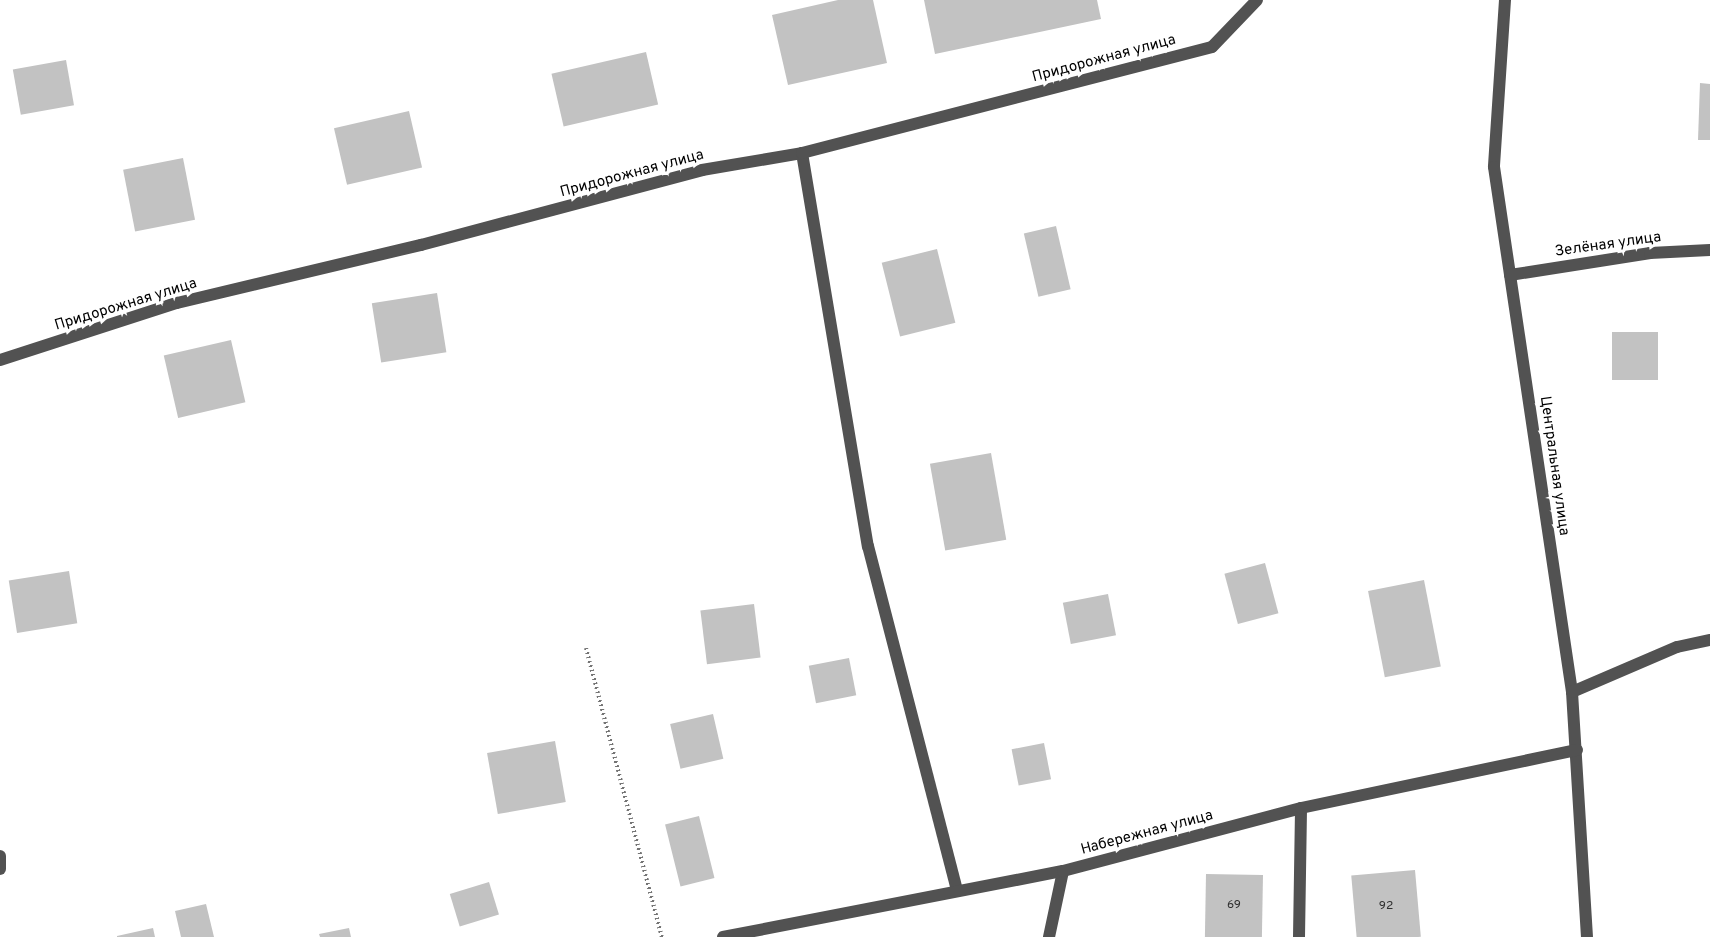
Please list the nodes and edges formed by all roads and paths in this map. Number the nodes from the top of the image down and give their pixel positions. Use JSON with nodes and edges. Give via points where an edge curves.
{"nodes":[{"id":1,"x":1257,"y":0,"type":"edge"},
{"id":2,"x":1505,"y":0,"type":"edge"},
{"id":3,"x":802,"y":153,"type":"junction"},
{"id":4,"x":1710,"y":250,"type":"edge"},
{"id":5,"x":1510,"y":275,"type":"junction"},
{"id":6,"x":0,"y":360,"type":"edge"},
{"id":7,"x":1710,"y":640,"type":"edge"},
{"id":8,"x":586,"y":648,"type":"dead end"},
{"id":9,"x":1572,"y":692,"type":"junction"},
{"id":10,"x":1577,"y":750,"type":"junction"},
{"id":11,"x":1301,"y":808,"type":"junction"},
{"id":12,"x":0,"y":856,"type":"edge"},
{"id":13,"x":0,"y":869,"type":"edge"},
{"id":14,"x":1063,"y":871,"type":"junction"},
{"id":15,"x":957,"y":891,"type":"junction"},
{"id":16,"x":662,"y":937,"type":"edge"},
{"id":17,"x":723,"y":937,"type":"edge"},
{"id":18,"x":1050,"y":937,"type":"edge"},
{"id":19,"x":1299,"y":937,"type":"edge"},
{"id":20,"x":1587,"y":937,"type":"edge"}],
"edges":[{"from":1,"to":3,"type":"street","name":"Придорожная улица","via":[[1212,46]]},
{"from":2,"to":5,"type":"street","name":"Центральная улица","via":[[1494,167]]},
{"from":3,"to":6,"type":"street","name":"Придорожная улица","via":[[702,170],[410,248],[177,303]]},
{"from":3,"to":15,"type":"street","via":[[868,546]]},
{"from":4,"to":5,"type":"street","name":"Зелёная улица","via":[[1650,253]]},
{"from":5,"to":9,"type":"street","name":"Центральная улица"},
{"from":7,"to":9,"type":"street","via":[[1677,647]]},
{"from":8,"to":16,"type":"path"},
{"from":9,"to":10,"type":"street","name":"Центральная улица"},
{"from":10,"to":11,"type":"street","name":"Набережная улица"},
{"from":10,"to":20,"type":"street","name":"Центральная улица"},
{"from":11,"to":14,"type":"street","name":"Набережная улица"},
{"from":11,"to":19,"type":"street"},
{"from":12,"to":13,"type":"street"},
{"from":14,"to":15,"type":"street","name":"Набережная улица"},
{"from":14,"to":18,"type":"street"},
{"from":15,"to":17,"type":"street","name":"Набережная улица"}]}
